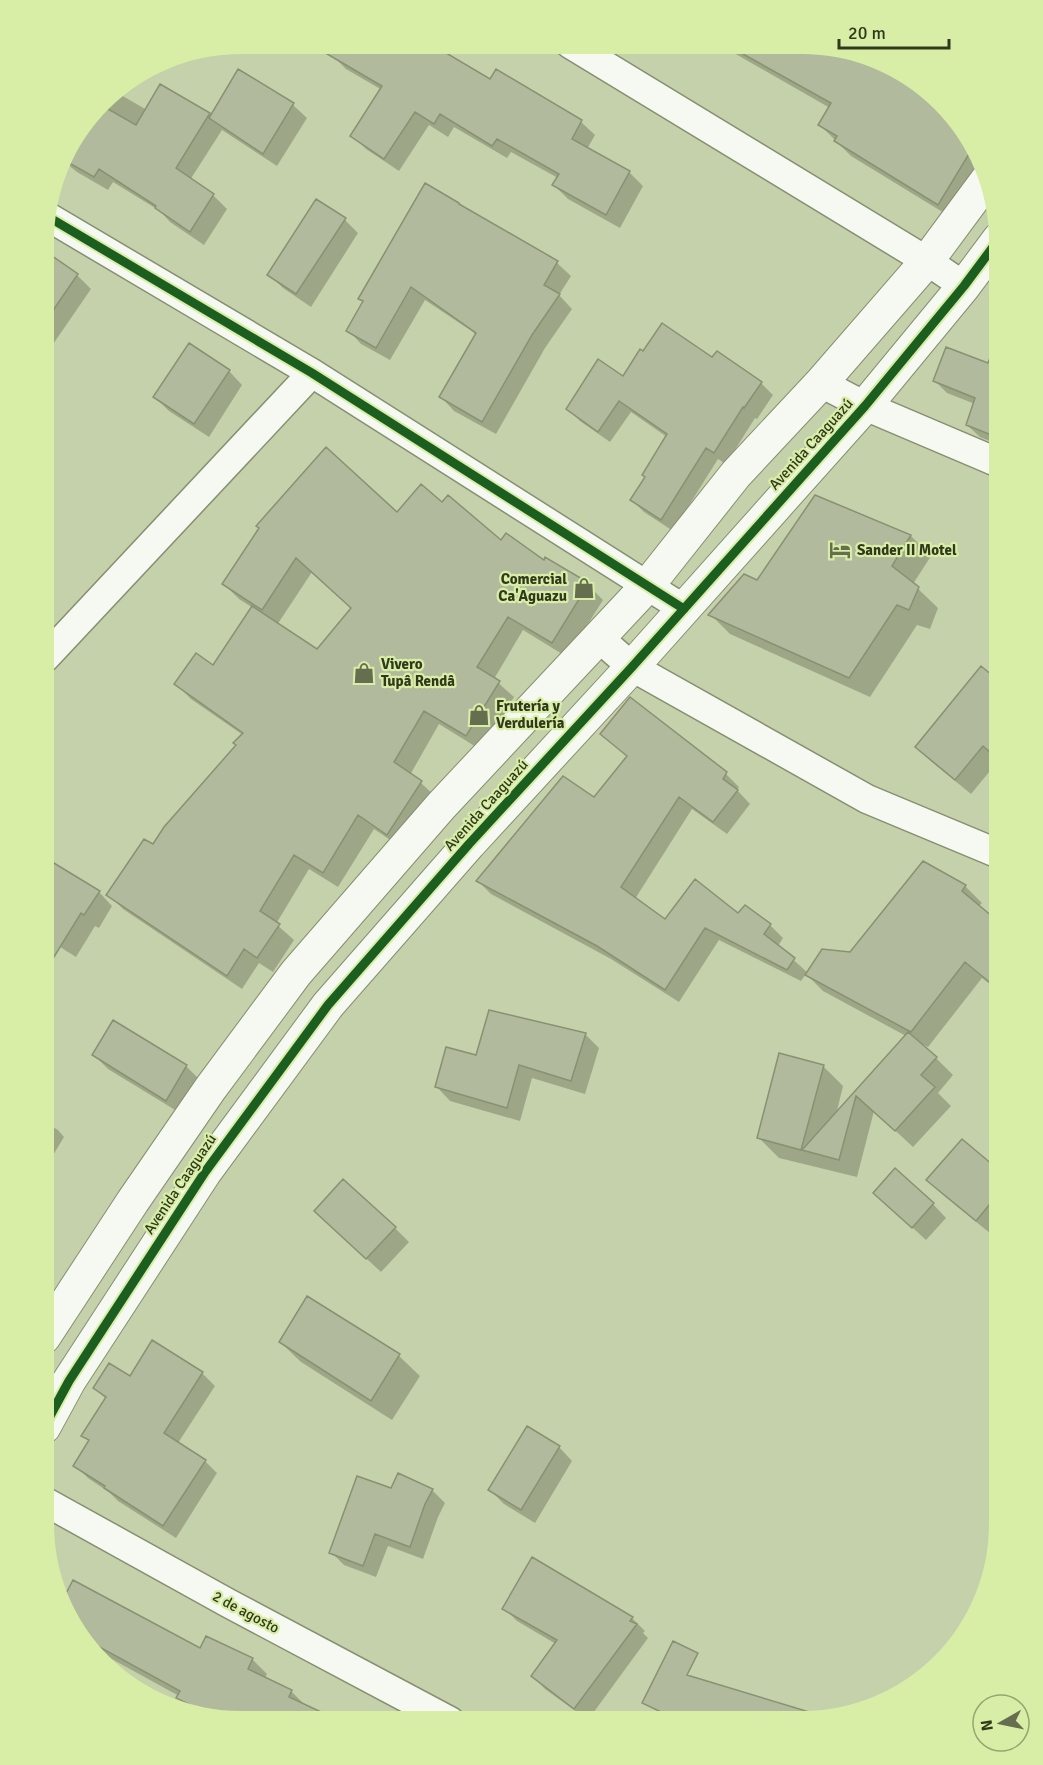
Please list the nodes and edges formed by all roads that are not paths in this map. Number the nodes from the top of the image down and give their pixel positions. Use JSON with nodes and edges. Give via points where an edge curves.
{"nodes":[{"id":1,"x":585,"y":54,"type":"edge"},
{"id":2,"x":981,"y":188,"type":"edge"},
{"id":3,"x":56,"y":221,"type":"edge"},
{"id":4,"x":989,"y":252,"type":"edge"},
{"id":5,"x":927,"y":261,"type":"junction"},
{"id":6,"x":964,"y":286,"type":"junction"},
{"id":7,"x":312,"y":372,"type":"junction"},
{"id":8,"x":821,"y":383,"type":"junction"},
{"id":9,"x":866,"y":406,"type":"junction"},
{"id":10,"x":989,"y":459,"type":"edge"},
{"id":11,"x":648,"y":585,"type":"junction"},
{"id":12,"x":684,"y":609,"type":"junction"},
{"id":13,"x":599,"y":638,"type":"junction"},
{"id":14,"x":54,"y":648,"type":"edge"},
{"id":15,"x":632,"y":667,"type":"junction"},
{"id":16,"x":989,"y":850,"type":"edge"},
{"id":17,"x":54,"y":1322,"type":"edge"},
{"id":18,"x":54,"y":1409,"type":"edge"},
{"id":19,"x":54,"y":1507,"type":"edge"},
{"id":20,"x":433,"y":1711,"type":"edge"}],
"edges":[{"from":1,"to":5,"type":"street"},
{"from":2,"to":5,"type":"street","name":"Avenida Caaguazú"},
{"from":3,"to":7,"type":"street"},
{"from":4,"to":6,"type":"street","name":"Avenida Caaguazú"},
{"from":5,"to":6,"type":"street"},
{"from":5,"to":8,"type":"street","name":"Avenida Caaguazú"},
{"from":6,"to":9,"type":"street","name":"Avenida Caaguazú"},
{"from":7,"to":11,"type":"street"},
{"from":7,"to":14,"type":"street"},
{"from":8,"to":9,"type":"street"},
{"from":8,"to":11,"type":"street","name":"Avenida Caaguazú","via":[[736,474]]},
{"from":9,"to":10,"type":"street"},
{"from":9,"to":12,"type":"street","name":"Avenida Caaguazú"},
{"from":11,"to":12,"type":"street"},
{"from":11,"to":13,"type":"street","name":"Avenida Caaguazú"},
{"from":12,"to":15,"type":"street","name":"Avenida Caaguazú"},
{"from":13,"to":15,"type":"street"},
{"from":13,"to":17,"type":"street","name":"Avenida Caaguazú","via":[[441,806],[296,974],[210,1089]]},
{"from":15,"to":16,"type":"street","via":[[867,799]]},
{"from":15,"to":18,"type":"street","name":"Avenida Caaguazú","via":[[328,1005],[205,1172]]},
{"from":19,"to":20,"type":"street","name":"2 de agosto"}]}
